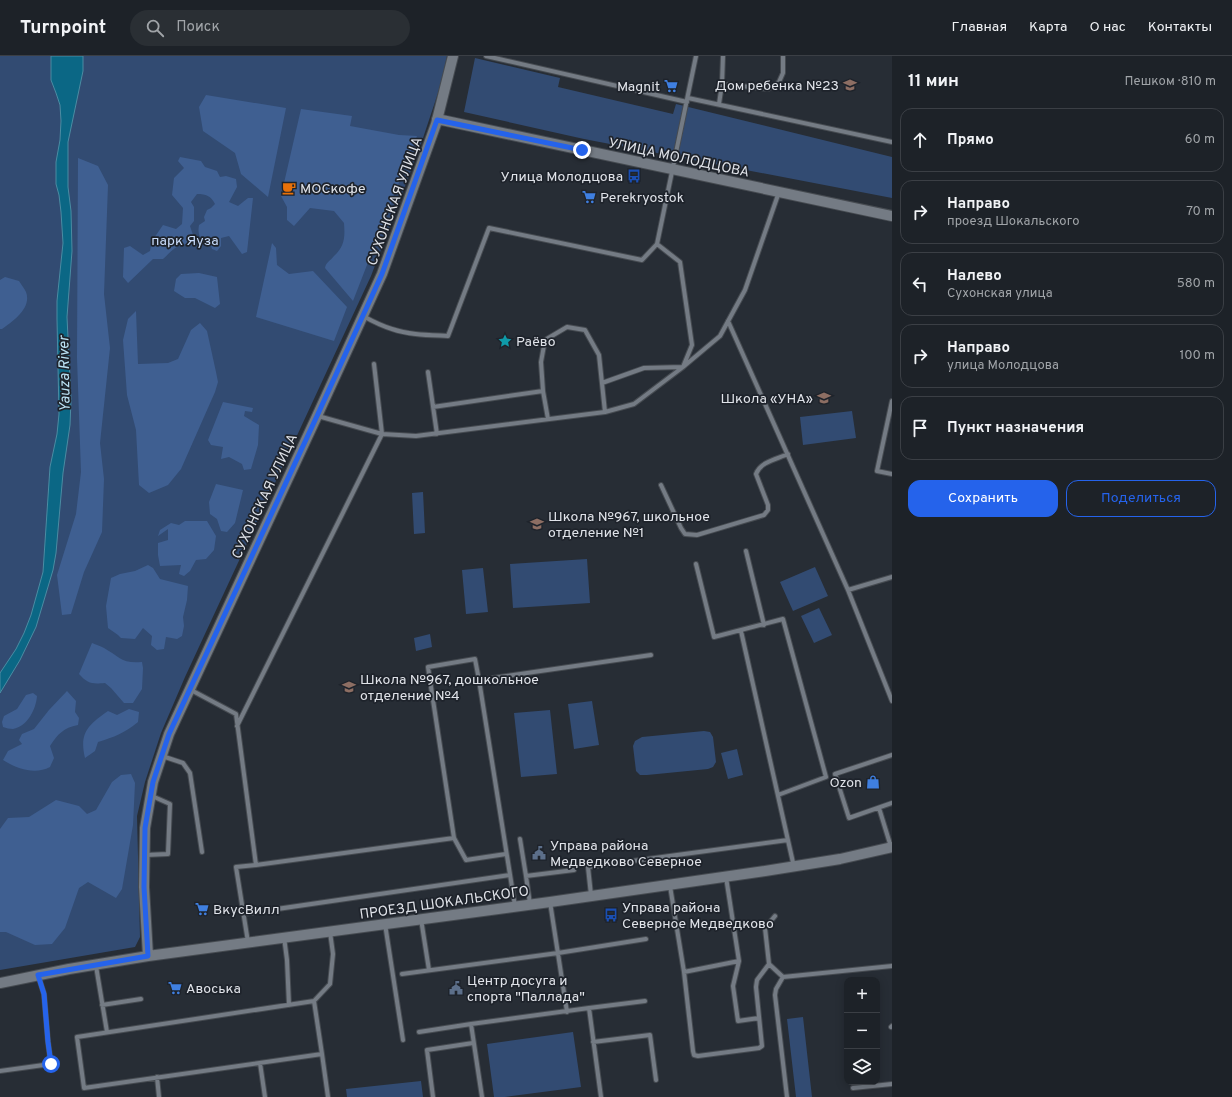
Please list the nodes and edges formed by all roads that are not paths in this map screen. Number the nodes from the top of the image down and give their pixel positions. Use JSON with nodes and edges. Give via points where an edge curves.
{"nodes":[{"id":1,"x":454,"y":56,"type":"edge"},
{"id":2,"x":486,"y":56,"type":"edge"},
{"id":3,"x":696,"y":56,"type":"edge"},
{"id":4,"x":722,"y":56,"type":"edge"},
{"id":5,"x":783,"y":56,"type":"edge"},
{"id":6,"x":722,"y":84,"type":"junction"},
{"id":7,"x":688,"y":100,"type":"junction"},
{"id":8,"x":719,"y":104,"type":"junction"},
{"id":9,"x":437,"y":120,"type":"junction"},
{"id":10,"x":892,"y":142,"type":"edge"},
{"id":11,"x":672,"y":169,"type":"junction"},
{"id":12,"x":779,"y":192,"type":"junction"},
{"id":13,"x":892,"y":216,"type":"edge"},
{"id":14,"x":657,"y":244,"type":"junction"},
{"id":15,"x":363,"y":316,"type":"junction"},
{"id":16,"x":728,"y":321,"type":"junction"},
{"id":17,"x":374,"y":364,"type":"dead end"},
{"id":18,"x":683,"y":367,"type":"junction"},
{"id":19,"x":428,"y":372,"type":"dead end"},
{"id":20,"x":602,"y":383,"type":"junction"},
{"id":21,"x":543,"y":391,"type":"junction"},
{"id":22,"x":892,"y":401,"type":"edge"},
{"id":23,"x":433,"y":407,"type":"junction"},
{"id":24,"x":605,"y":412,"type":"junction"},
{"id":25,"x":317,"y":416,"type":"junction"},
{"id":26,"x":548,"y":419,"type":"junction"},
{"id":27,"x":382,"y":434,"type":"junction"},
{"id":28,"x":437,"y":434,"type":"junction"},
{"id":29,"x":788,"y":454,"type":"junction"},
{"id":30,"x":892,"y":474,"type":"edge"},
{"id":31,"x":661,"y":485,"type":"dead end"},
{"id":32,"x":746,"y":551,"type":"dead end"},
{"id":33,"x":696,"y":564,"type":"dead end"},
{"id":34,"x":892,"y":577,"type":"edge"},
{"id":35,"x":848,"y":590,"type":"junction"},
{"id":36,"x":764,"y":625,"type":"junction"},
{"id":37,"x":741,"y":631,"type":"junction"},
{"id":38,"x":651,"y":655,"type":"dead end"},
{"id":39,"x":479,"y":680,"type":"junction"},
{"id":40,"x":190,"y":689,"type":"junction"},
{"id":41,"x":892,"y":701,"type":"edge"},
{"id":42,"x":237,"y":726,"type":"junction"},
{"id":43,"x":892,"y":755,"type":"edge"},
{"id":44,"x":161,"y":756,"type":"junction"},
{"id":45,"x":778,"y":795,"type":"junction"},
{"id":46,"x":150,"y":796,"type":"junction"},
{"id":47,"x":892,"y":803,"type":"edge"},
{"id":48,"x":879,"y":808,"type":"junction"},
{"id":49,"x":454,"y":838,"type":"junction"},
{"id":50,"x":520,"y":839,"type":"dead end"},
{"id":51,"x":788,"y":840,"type":"junction"},
{"id":52,"x":892,"y":847,"type":"edge"},
{"id":53,"x":202,"y":852,"type":"dead end"},
{"id":54,"x":506,"y":854,"type":"junction"},
{"id":55,"x":145,"y":855,"type":"junction"},
{"id":56,"x":256,"y":865,"type":"junction"},
{"id":57,"x":794,"y":867,"type":"junction"},
{"id":58,"x":574,"y":870,"type":"dead end"},
{"id":59,"x":510,"y":875,"type":"junction"},
{"id":60,"x":526,"y":876,"type":"junction"},
{"id":61,"x":726,"y":877,"type":"junction"},
{"id":62,"x":670,"y":885,"type":"junction"},
{"id":63,"x":592,"y":896,"type":"junction"},
{"id":64,"x":550,"y":902,"type":"junction"},
{"id":65,"x":530,"y":904,"type":"junction"},
{"id":66,"x":515,"y":906,"type":"junction"},
{"id":67,"x":244,"y":914,"type":"junction"},
{"id":68,"x":775,"y":916,"type":"dead end"},
{"id":69,"x":421,"y":919,"type":"junction"},
{"id":70,"x":385,"y":924,"type":"junction"},
{"id":71,"x":330,"y":931,"type":"junction"},
{"id":72,"x":284,"y":938,"type":"junction"},
{"id":73,"x":646,"y":939,"type":"dead end"},
{"id":74,"x":248,"y":942,"type":"junction"},
{"id":75,"x":558,"y":953,"type":"junction"},
{"id":76,"x":148,"y":956,"type":"junction"},
{"id":77,"x":739,"y":962,"type":"junction"},
{"id":78,"x":95,"y":964,"type":"junction"},
{"id":79,"x":769,"y":964,"type":"junction"},
{"id":80,"x":892,"y":966,"type":"edge"},
{"id":81,"x":429,"y":970,"type":"junction"},
{"id":82,"x":684,"y":972,"type":"junction"},
{"id":83,"x":402,"y":974,"type":"dead end"},
{"id":84,"x":38,"y":975,"type":"junction"},
{"id":85,"x":783,"y":977,"type":"junction"},
{"id":86,"x":0,"y":983,"type":"edge"},
{"id":87,"x":141,"y":999,"type":"dead end"},
{"id":88,"x":314,"y":1001,"type":"junction"},
{"id":89,"x":645,"y":1001,"type":"dead end"},
{"id":90,"x":102,"y":1005,"type":"junction"},
{"id":91,"x":289,"y":1005,"type":"junction"},
{"id":92,"x":589,"y":1008,"type":"junction"},
{"id":93,"x":567,"y":1012,"type":"junction"},
{"id":94,"x":760,"y":1018,"type":"junction"},
{"id":95,"x":471,"y":1024,"type":"junction"},
{"id":96,"x":107,"y":1032,"type":"junction"},
{"id":97,"x":419,"y":1032,"type":"dead end"},
{"id":98,"x":403,"y":1040,"type":"dead end"},
{"id":99,"x":593,"y":1042,"type":"junction"},
{"id":100,"x":473,"y":1043,"type":"junction"},
{"id":101,"x":322,"y":1054,"type":"junction"},
{"id":102,"x":260,"y":1062,"type":"junction"},
{"id":103,"x":0,"y":1071,"type":"edge"},
{"id":104,"x":157,"y":1077,"type":"junction"},
{"id":105,"x":656,"y":1080,"type":"dead end"},
{"id":106,"x":892,"y":1084,"type":"edge"},
{"id":107,"x":853,"y":1088,"type":"dead end"},
{"id":108,"x":159,"y":1097,"type":"edge"},
{"id":109,"x":265,"y":1097,"type":"edge"},
{"id":110,"x":328,"y":1097,"type":"edge"},
{"id":111,"x":433,"y":1097,"type":"edge"},
{"id":112,"x":482,"y":1097,"type":"edge"},
{"id":113,"x":601,"y":1097,"type":"edge"},
{"id":114,"x":787,"y":1097,"type":"edge"}],
"edges":[{"from":1,"to":9,"type":"street","name":"СУХОНСКАЯ УЛИЦА"},
{"from":2,"to":7,"type":"lane"},
{"from":3,"to":7,"type":"lane"},
{"from":4,"to":6,"type":"lane"},
{"from":5,"to":6,"type":"lane","via":[[783,74],[779,82],[768,89]]},
{"from":6,"to":8,"type":"lane"},
{"from":7,"to":8,"type":"lane"},
{"from":7,"to":11,"type":"lane"},
{"from":8,"to":10,"type":"lane"},
{"from":9,"to":11,"type":"street","name":"УЛИЦА МОЛОДЦОВА"},
{"from":9,"to":15,"type":"street","name":"СУХОНСКАЯ УЛИЦА","via":[[382,274]]},
{"from":11,"to":12,"type":"street","name":"УЛИЦА МОЛОДЦОВА"},
{"from":11,"to":14,"type":"lane"},
{"from":12,"to":13,"type":"street","name":"УЛИЦА МОЛОДЦОВА"},
{"from":12,"to":16,"type":"lane","via":[[745,290]]},
{"from":14,"to":15,"type":"lane","via":[[642,260],[490,228],[448,336],[398,331]]},
{"from":14,"to":18,"type":"lane","via":[[680,262],[692,345]]},
{"from":15,"to":25,"type":"street","name":"СУХОНСКАЯ УЛИЦА"},
{"from":16,"to":18,"type":"lane","via":[[720,336]]},
{"from":16,"to":29,"type":"lane"},
{"from":17,"to":27,"type":"lane"},
{"from":18,"to":20,"type":"lane","via":[[644,368]]},
{"from":18,"to":24,"type":"lane","via":[[634,404]]},
{"from":19,"to":23,"type":"lane"},
{"from":20,"to":21,"type":"lane","via":[[599,355],[585,330],[567,327],[545,340],[541,362]]},
{"from":20,"to":24,"type":"lane"},
{"from":21,"to":23,"type":"lane"},
{"from":21,"to":26,"type":"lane"},
{"from":22,"to":30,"type":"lane","via":[[877,471]]},
{"from":23,"to":28,"type":"lane"},
{"from":24,"to":26,"type":"lane"},
{"from":25,"to":27,"type":"lane"},
{"from":25,"to":40,"type":"street","name":"СУХОНСКАЯ УЛИЦА"},
{"from":26,"to":28,"type":"lane"},
{"from":27,"to":28,"type":"lane"},
{"from":27,"to":42,"type":"lane"},
{"from":29,"to":31,"type":"lane","via":[[757,470],[756,474],[768,505],[764,515],[697,535],[685,534]]},
{"from":29,"to":35,"type":"lane"},
{"from":32,"to":36,"type":"lane"},
{"from":33,"to":37,"type":"lane","via":[[714,637]]},
{"from":34,"to":35,"type":"lane"},
{"from":35,"to":41,"type":"lane"},
{"from":36,"to":37,"type":"lane"},
{"from":36,"to":45,"type":"lane","via":[[783,619],[826,778]]},
{"from":37,"to":45,"type":"lane"},
{"from":38,"to":39,"type":"lane"},
{"from":39,"to":49,"type":"lane","via":[[475,659],[428,667]]},
{"from":39,"to":54,"type":"lane"},
{"from":40,"to":42,"type":"lane","via":[[236,714]]},
{"from":40,"to":44,"type":"street","name":"СУХОНСКАЯ УЛИЦА"},
{"from":42,"to":56,"type":"lane"},
{"from":43,"to":48,"type":"lane","via":[[835,774],[849,818]]},
{"from":44,"to":46,"type":"street","name":"СУХОНСКАЯ УЛИЦА"},
{"from":44,"to":53,"type":"lane","via":[[183,764],[190,773]]},
{"from":45,"to":51,"type":"lane"},
{"from":46,"to":55,"type":"street","name":"СУХОНСКАЯ УЛИЦА","via":[[145,828]]},
{"from":46,"to":55,"type":"lane","via":[[170,804],[168,854]]},
{"from":47,"to":48,"type":"lane"},
{"from":48,"to":52,"type":"lane"},
{"from":49,"to":54,"type":"lane","via":[[466,860]]},
{"from":49,"to":56,"type":"lane"},
{"from":50,"to":60,"type":"lane"},
{"from":51,"to":57,"type":"lane"},
{"from":51,"to":63,"type":"lane","via":[[588,867]]},
{"from":52,"to":57,"type":"street","name":"ПРОЕЗД ШОКАЛЬСКОГО"},
{"from":54,"to":59,"type":"lane"},
{"from":55,"to":76,"type":"street","name":"СУХОНСКАЯ УЛИЦА"},
{"from":56,"to":67,"type":"lane","via":[[236,867]]},
{"from":57,"to":61,"type":"street","name":"ПРОЕЗД ШОКАЛЬСКОГО"},
{"from":58,"to":60,"type":"lane"},
{"from":59,"to":66,"type":"lane"},
{"from":59,"to":67,"type":"lane"},
{"from":60,"to":65,"type":"lane"},
{"from":61,"to":62,"type":"street","name":"ПРОЕЗД ШОКАЛЬСКОГО"},
{"from":61,"to":77,"type":"lane"},
{"from":62,"to":63,"type":"street","name":"ПРОЕЗД ШОКАЛЬСКОГО"},
{"from":62,"to":82,"type":"lane"},
{"from":63,"to":64,"type":"street","name":"ПРОЕЗД ШОКАЛЬСКОГО"},
{"from":64,"to":65,"type":"street","name":"ПРОЕЗД ШОКАЛЬСКОГО"},
{"from":64,"to":75,"type":"lane"},
{"from":65,"to":66,"type":"street","name":"ПРОЕЗД ШОКАЛЬСКОГО"},
{"from":66,"to":69,"type":"street","name":"ПРОЕЗД ШОКАЛЬСКОГО"},
{"from":67,"to":74,"type":"lane"},
{"from":68,"to":79,"type":"lane","via":[[765,928]]},
{"from":69,"to":70,"type":"street","name":"ПРОЕЗД ШОКАЛЬСКОГО"},
{"from":69,"to":81,"type":"lane"},
{"from":70,"to":71,"type":"street","name":"ПРОЕЗД ШОКАЛЬСКОГО"},
{"from":70,"to":98,"type":"lane"},
{"from":71,"to":72,"type":"street","name":"ПРОЕЗД ШОКАЛЬСКОГО"},
{"from":71,"to":88,"type":"lane","via":[[334,954],[330,984]]},
{"from":72,"to":74,"type":"street","name":"ПРОЕЗД ШОКАЛЬСКОГО"},
{"from":72,"to":91,"type":"lane"},
{"from":73,"to":75,"type":"lane"},
{"from":74,"to":76,"type":"street","name":"ПРОЕЗД ШОКАЛЬСКОГО"},
{"from":75,"to":81,"type":"lane"},
{"from":75,"to":93,"type":"lane"},
{"from":76,"to":78,"type":"street","name":"ПРОЕЗД ШОКАЛЬСКОГО"},
{"from":77,"to":82,"type":"lane"},
{"from":77,"to":94,"type":"lane","via":[[733,986],[738,1021]]},
{"from":78,"to":84,"type":"street","name":"ПРОЕЗД ШОКАЛЬСКОГО"},
{"from":78,"to":90,"type":"lane"},
{"from":79,"to":85,"type":"lane"},
{"from":79,"to":94,"type":"lane","via":[[757,980]]},
{"from":80,"to":85,"type":"lane"},
{"from":81,"to":83,"type":"lane"},
{"from":82,"to":94,"type":"lane","via":[[694,1055],[759,1048],[762,1046]]},
{"from":84,"to":86,"type":"street","name":"ПРОЕЗД ШОКАЛЬСКОГО"},
{"from":84,"to":103,"type":"lane","via":[[44,994],[51,1064]]},
{"from":85,"to":114,"type":"lane","via":[[775,995]]},
{"from":87,"to":90,"type":"lane"},
{"from":88,"to":91,"type":"lane"},
{"from":88,"to":101,"type":"lane"},
{"from":89,"to":92,"type":"lane"},
{"from":90,"to":96,"type":"lane"},
{"from":91,"to":96,"type":"lane"},
{"from":92,"to":93,"type":"lane"},
{"from":92,"to":99,"type":"lane"},
{"from":93,"to":95,"type":"lane"},
{"from":95,"to":97,"type":"lane"},
{"from":95,"to":100,"type":"lane"},
{"from":96,"to":104,"type":"lane","via":[[77,1037],[84,1088]]},
{"from":99,"to":105,"type":"lane","via":[[650,1035]]},
{"from":99,"to":113,"type":"lane"},
{"from":100,"to":111,"type":"lane","via":[[427,1050]]},
{"from":100,"to":112,"type":"lane"},
{"from":101,"to":102,"type":"lane"},
{"from":101,"to":110,"type":"lane"},
{"from":102,"to":104,"type":"lane"},
{"from":102,"to":109,"type":"lane"},
{"from":104,"to":108,"type":"lane"},
{"from":106,"to":107,"type":"lane"}]}
